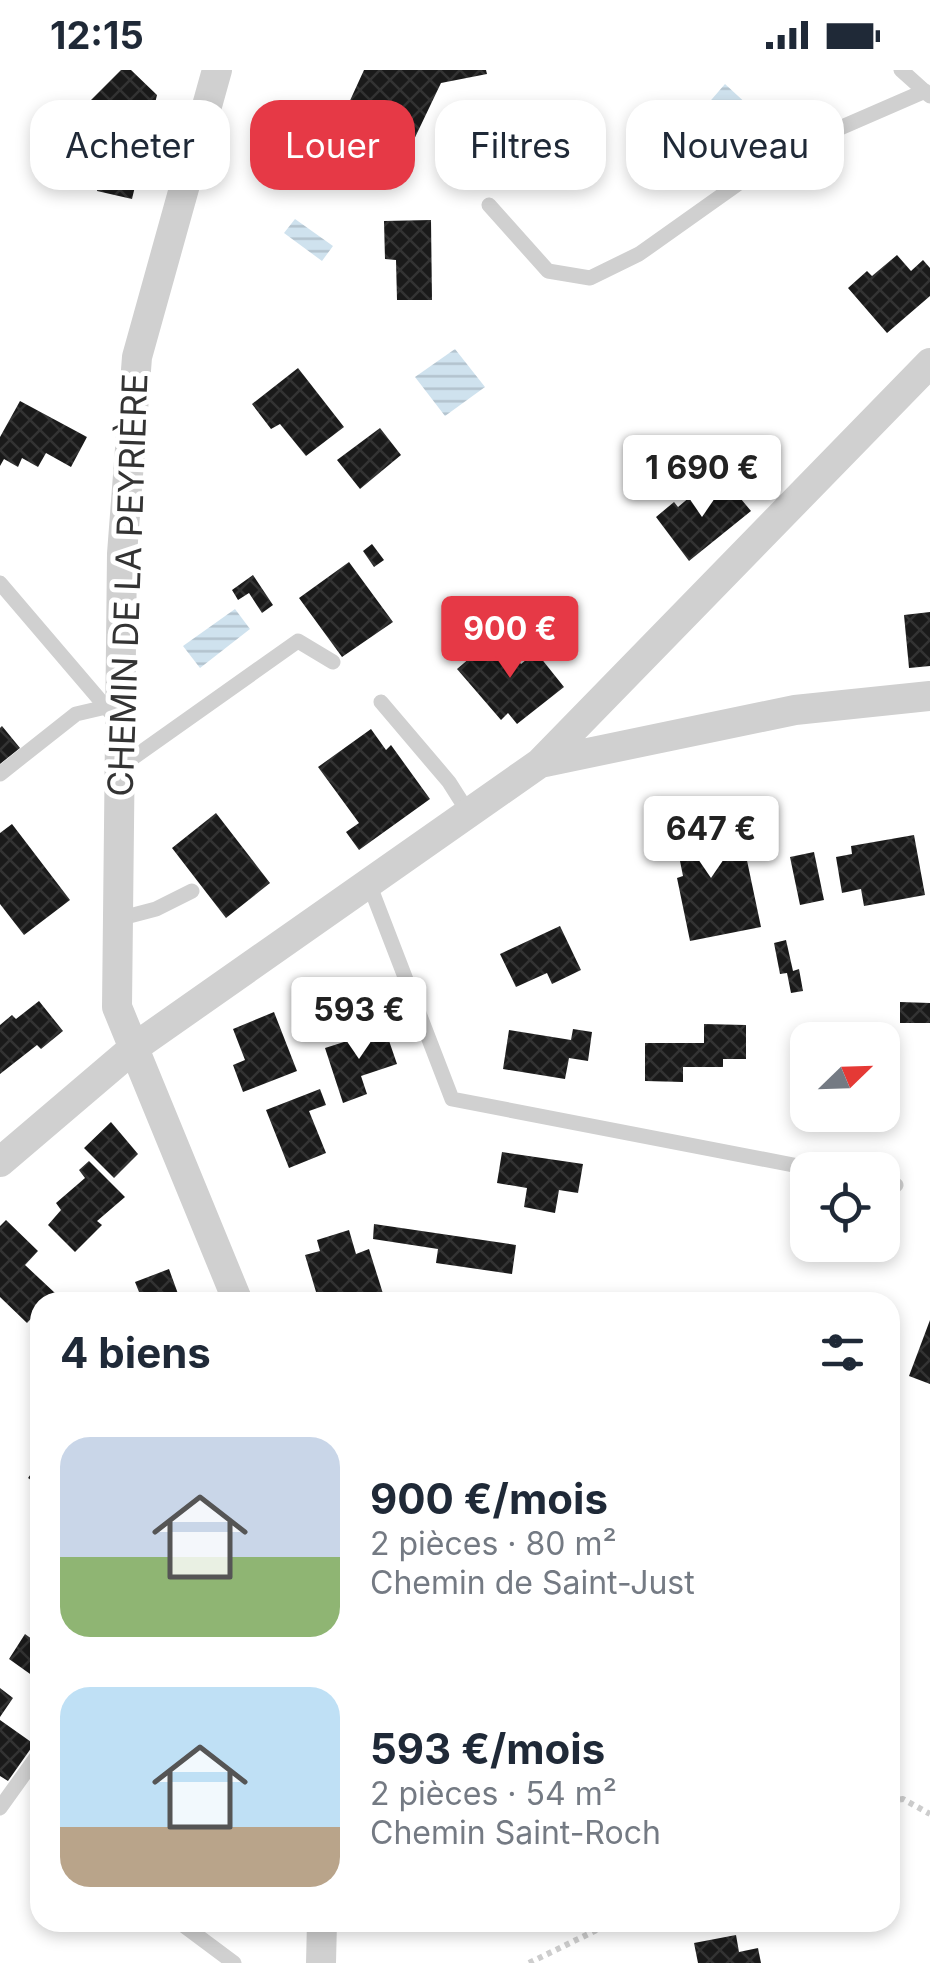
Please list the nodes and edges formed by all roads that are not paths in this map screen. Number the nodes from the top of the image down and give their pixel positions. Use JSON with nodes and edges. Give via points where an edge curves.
{"nodes":[{"id":1,"x":217,"y":70,"type":"edge"},
{"id":2,"x":901,"y":70,"type":"edge"},
{"id":3,"x":928,"y":93,"type":"edge"},
{"id":4,"x":489,"y":205,"type":"dead end"},
{"id":5,"x":930,"y":363,"type":"edge"},
{"id":6,"x":0,"y":582,"type":"edge"},
{"id":7,"x":334,"y":662,"type":"dead end"},
{"id":8,"x":930,"y":696,"type":"edge"},
{"id":9,"x":381,"y":702,"type":"dead end"},
{"id":10,"x":113,"y":715,"type":"junction"},
{"id":11,"x":540,"y":763,"type":"junction"},
{"id":12,"x":120,"y":768,"type":"junction"},
{"id":13,"x":0,"y":774,"type":"edge"},
{"id":14,"x":468,"y":812,"type":"junction"},
{"id":15,"x":368,"y":881,"type":"junction"},
{"id":16,"x":192,"y":891,"type":"dead end"},
{"id":17,"x":118,"y":919,"type":"junction"},
{"id":18,"x":135,"y":1047,"type":"junction"},
{"id":19,"x":0,"y":1162,"type":"edge"},
{"id":20,"x":790,"y":1164,"type":"edge"},
{"id":21,"x":234,"y":1292,"type":"edge"},
{"id":22,"x":30,"y":1766,"type":"edge"},
{"id":23,"x":0,"y":1808,"type":"edge"},
{"id":24,"x":192,"y":1932,"type":"edge"},
{"id":25,"x":322,"y":1932,"type":"edge"},
{"id":26,"x":234,"y":1963,"type":"edge"},
{"id":27,"x":321,"y":1963,"type":"edge"}],
"edges":[{"from":1,"to":10,"type":"street","name":"CHEMIN DE LA PEYRIÈRE","via":[[136,357]]},
{"from":2,"to":3,"type":"lane"},
{"from":3,"to":4,"type":"lane","via":[[780,154],[638,254],[590,278],[548,271]]},
{"from":5,"to":11,"type":"street"},
{"from":6,"to":10,"type":"lane"},
{"from":7,"to":12,"type":"lane","via":[[298,641]]},
{"from":8,"to":11,"type":"street","via":[[796,710]]},
{"from":9,"to":14,"type":"lane"},
{"from":10,"to":12,"type":"street","name":"CHEMIN DE LA PEYRIÈRE"},
{"from":10,"to":13,"type":"lane","via":[[76,714]]},
{"from":11,"to":14,"type":"street"},
{"from":12,"to":17,"type":"street","name":"CHEMIN DE LA PEYRIÈRE"},
{"from":14,"to":15,"type":"street"},
{"from":15,"to":18,"type":"street"},
{"from":15,"to":20,"type":"lane","via":[[452,1098]]},
{"from":16,"to":17,"type":"lane"},
{"from":17,"to":18,"type":"street","name":"CHEMIN DE LA PEYRIÈRE","via":[[118,1007]]},
{"from":18,"to":19,"type":"street"},
{"from":18,"to":21,"type":"street","name":"CHEMIN DE LA PEYRIÈRE"},
{"from":22,"to":23,"type":"lane"},
{"from":24,"to":26,"type":"lane"},
{"from":25,"to":27,"type":"street"}]}
